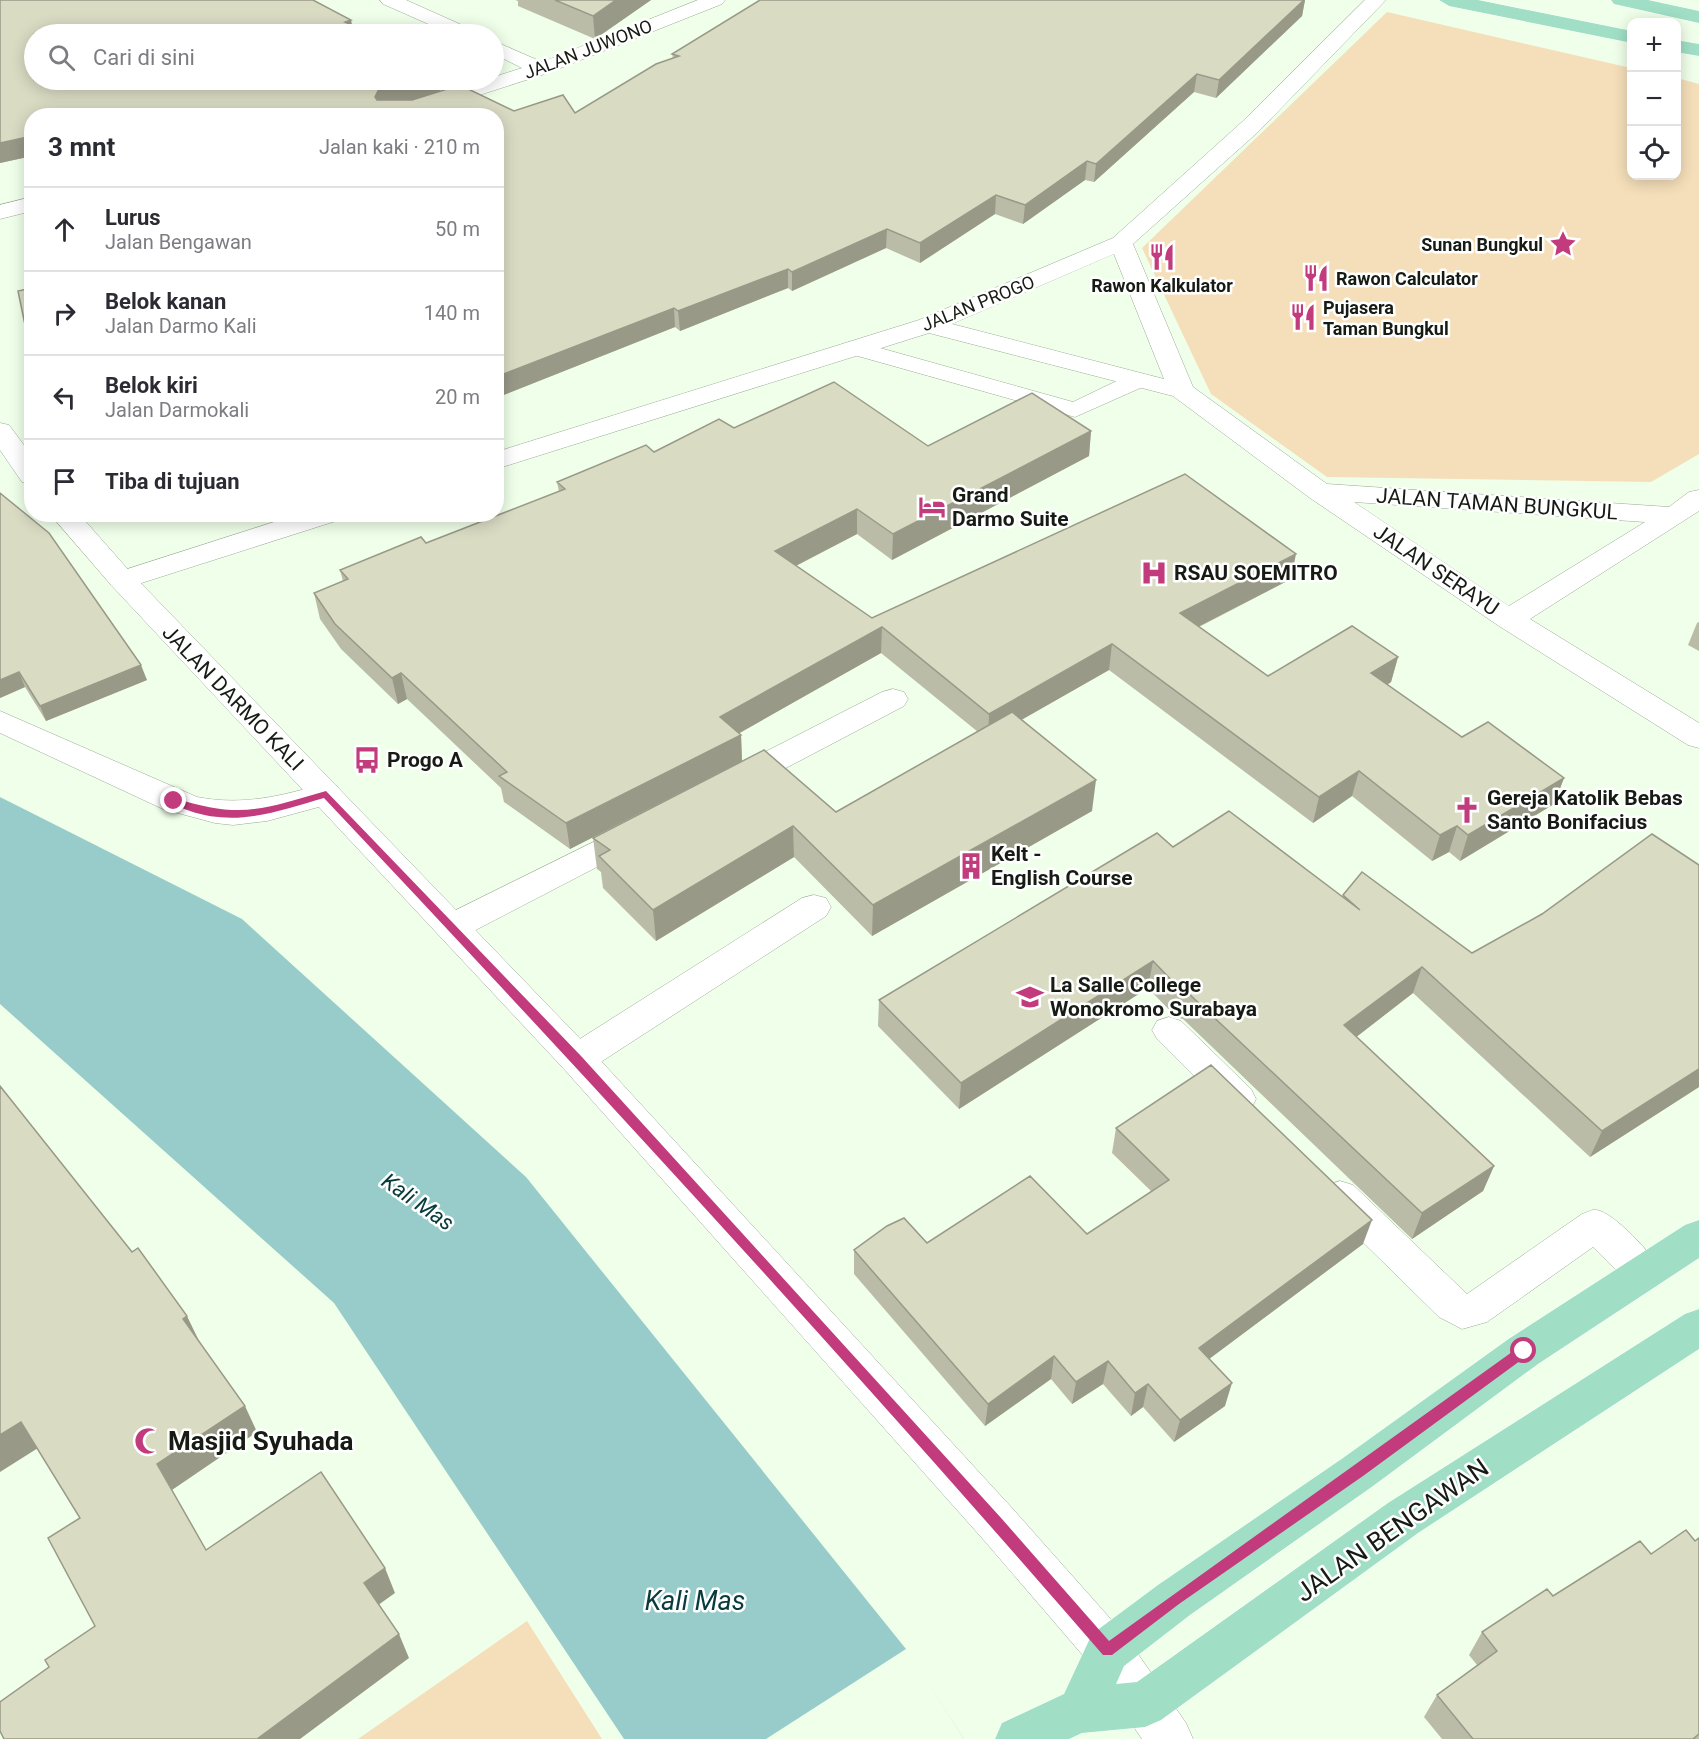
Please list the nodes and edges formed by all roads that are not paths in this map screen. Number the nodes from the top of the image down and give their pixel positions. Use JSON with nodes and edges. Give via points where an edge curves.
{"nodes":[{"id":1,"x":390,"y":0,"type":"edge"},
{"id":2,"x":715,"y":0,"type":"edge"},
{"id":3,"x":1376,"y":0,"type":"edge"},
{"id":4,"x":1449,"y":0,"type":"edge"},
{"id":5,"x":1621,"y":0,"type":"edge"},
{"id":6,"x":1699,"y":17,"type":"edge"},
{"id":7,"x":444,"y":24,"type":"edge"},
{"id":8,"x":1627,"y":36,"type":"edge"},
{"id":9,"x":1681,"y":47,"type":"edge"},
{"id":10,"x":1699,"y":50,"type":"edge"},
{"id":11,"x":504,"y":52,"type":"edge"},
{"id":12,"x":541,"y":69,"type":"junction"},
{"id":13,"x":504,"y":81,"type":"edge"},
{"id":14,"x":474,"y":90,"type":"edge"},
{"id":15,"x":416,"y":108,"type":"edge"},
{"id":16,"x":24,"y":206,"type":"edge"},
{"id":17,"x":0,"y":212,"type":"edge"},
{"id":18,"x":1121,"y":243,"type":"junction"},
{"id":19,"x":928,"y":325,"type":"junction"},
{"id":20,"x":855,"y":348,"type":"junction"},
{"id":21,"x":1138,"y":380,"type":"junction"},
{"id":22,"x":1182,"y":391,"type":"junction"},
{"id":23,"x":0,"y":431,"type":"edge"},
{"id":24,"x":504,"y":458,"type":"edge"},
{"id":25,"x":24,"y":465,"type":"edge"},
{"id":26,"x":1320,"y":492,"type":"junction"},
{"id":27,"x":1699,"y":498,"type":"edge"},
{"id":28,"x":1675,"y":516,"type":"junction"},
{"id":29,"x":70,"y":522,"type":"edge"},
{"id":30,"x":304,"y":522,"type":"edge"},
{"id":31,"x":122,"y":580,"type":"junction"},
{"id":32,"x":1509,"y":619,"type":"junction"},
{"id":33,"x":894,"y":699,"type":"dead end"},
{"id":34,"x":0,"y":722,"type":"edge"},
{"id":35,"x":1699,"y":736,"type":"edge"},
{"id":36,"x":714,"y":792,"type":"edge"},
{"id":37,"x":326,"y":794,"type":"junction"},
{"id":38,"x":662,"y":819,"type":"edge"},
{"id":39,"x":814,"y":907,"type":"dead end"},
{"id":40,"x":454,"y":926,"type":"junction"},
{"id":41,"x":1169,"y":1030,"type":"dead end"},
{"id":42,"x":577,"y":1059,"type":"junction"},
{"id":43,"x":1263,"y":1122,"type":"edge"},
{"id":44,"x":1315,"y":1172,"type":"edge"},
{"id":45,"x":1699,"y":1237,"type":"edge"},
{"id":46,"x":1643,"y":1272,"type":"junction"},
{"id":47,"x":1699,"y":1327,"type":"edge"},
{"id":48,"x":1108,"y":1650,"type":"junction"},
{"id":49,"x":1080,"y":1710,"type":"junction"},
{"id":50,"x":1158,"y":1721,"type":"edge"},
{"id":51,"x":1018,"y":1739,"type":"edge"}],
"edges":[{"from":1,"to":7,"type":"street"},
{"from":2,"to":12,"type":"street","name":"JALAN JUWONO"},
{"from":3,"to":18,"type":"street","name":"JALAN PROGO","via":[[1250,127]]},
{"from":4,"to":8,"type":"main road"},
{"from":5,"to":6,"type":"main road"},
{"from":9,"to":10,"type":"main road"},
{"from":11,"to":12,"type":"street"},
{"from":12,"to":13,"type":"street","name":"JALAN JUWONO"},
{"from":14,"to":15,"type":"street","name":"JALAN JUWONO"},
{"from":16,"to":17,"type":"street"},
{"from":18,"to":19,"type":"street","name":"JALAN PROGO"},
{"from":18,"to":22,"type":"street"},
{"from":19,"to":20,"type":"street","name":"JALAN PROGO"},
{"from":19,"to":21,"type":"street","name":"JALAN SERAYU"},
{"from":20,"to":21,"type":"lane","via":[[1075,410]]},
{"from":20,"to":24,"type":"street","name":"JALAN PROGO"},
{"from":21,"to":22,"type":"street","name":"JALAN SERAYU"},
{"from":22,"to":26,"type":"street","name":"JALAN SERAYU"},
{"from":23,"to":25,"type":"street"},
{"from":26,"to":28,"type":"street","name":"JALAN TAMAN BUNGKUL"},
{"from":26,"to":32,"type":"street","name":"JALAN SERAYU"},
{"from":27,"to":28,"type":"street","name":"JALAN TAMAN BUNGKUL"},
{"from":28,"to":32,"type":"street","name":"JALAN TAMAN BUNGKUL"},
{"from":29,"to":31,"type":"street","name":"JALAN DARMO KALI"},
{"from":30,"to":31,"type":"street"},
{"from":31,"to":37,"type":"street","name":"JALAN DARMO KALI"},
{"from":32,"to":35,"type":"street","name":"JALAN SERAYU"},
{"from":33,"to":36,"type":"street"},
{"from":34,"to":37,"type":"street","via":[[201,811],[230,815],[260,813]]},
{"from":37,"to":40,"type":"street","name":"JALAN DARMO KALI"},
{"from":38,"to":40,"type":"street"},
{"from":39,"to":42,"type":"street"},
{"from":40,"to":42,"type":"street","name":"JALAN DARMO KALI"},
{"from":41,"to":43,"type":"lane"},
{"from":42,"to":48,"type":"street","name":"JALAN DARMO KALI"},
{"from":44,"to":46,"type":"lane","via":[[1462,1312],[1474,1310],[1595,1225]]},
{"from":45,"to":46,"type":"main road"},
{"from":46,"to":48,"type":"main road","via":[[1524,1351]]},
{"from":47,"to":50,"type":"main road","name":"JALAN BENGAWAN","via":[[1403,1518]]},
{"from":48,"to":49,"type":"main road"},
{"from":48,"to":50,"type":"street","name":"JALAN DARMO KALI"},
{"from":49,"to":50,"type":"main road"},
{"from":49,"to":51,"type":"main road"}]}
